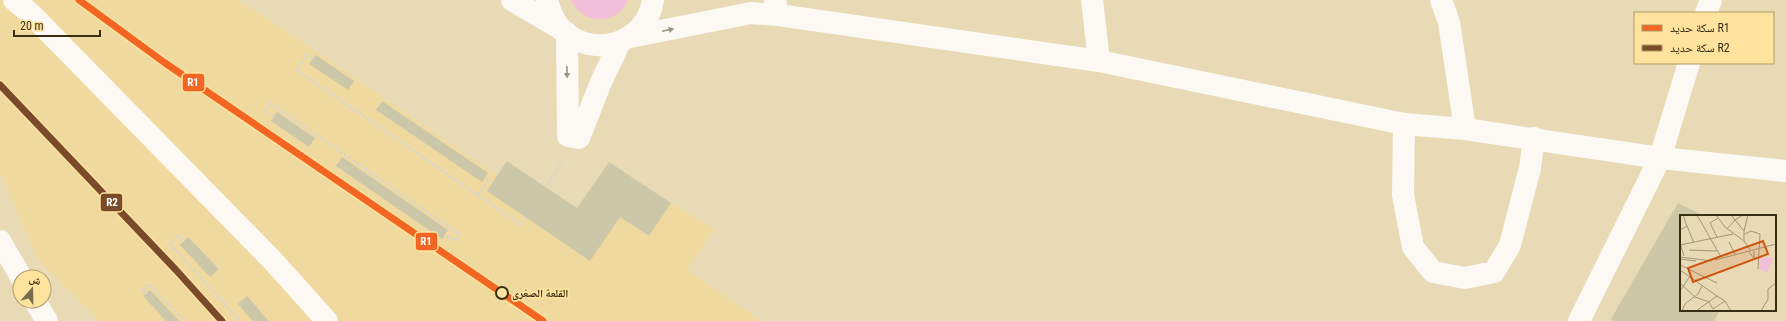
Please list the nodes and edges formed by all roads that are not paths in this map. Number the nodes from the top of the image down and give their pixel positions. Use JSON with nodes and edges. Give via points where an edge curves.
{"nodes":[{"id":1,"x":14,"y":0,"type":"edge"},
{"id":2,"x":512,"y":0,"type":"edge"},
{"id":3,"x":548,"y":0,"type":"edge"},
{"id":4,"x":653,"y":0,"type":"edge"},
{"id":5,"x":726,"y":0,"type":"edge"},
{"id":6,"x":1092,"y":0,"type":"edge"},
{"id":7,"x":1441,"y":0,"type":"edge"},
{"id":8,"x":1711,"y":0,"type":"edge"},
{"id":9,"x":776,"y":7,"type":"edge"},
{"id":10,"x":1706,"y":12,"type":"edge"},
{"id":11,"x":751,"y":13,"type":"junction"},
{"id":12,"x":564,"y":32,"type":"junction"},
{"id":13,"x":625,"y":40,"type":"junction"},
{"id":14,"x":1099,"y":61,"type":"junction"},
{"id":15,"x":1689,"y":64,"type":"edge"},
{"id":16,"x":1404,"y":124,"type":"junction"},
{"id":17,"x":1465,"y":129,"type":"junction"},
{"id":18,"x":1534,"y":138,"type":"junction"},
{"id":19,"x":1660,"y":158,"type":"junction"},
{"id":20,"x":1786,"y":171,"type":"edge"},
{"id":21,"x":0,"y":241,"type":"edge"},
{"id":22,"x":16,"y":269,"type":"edge"},
{"id":23,"x":40,"y":309,"type":"edge"},
{"id":24,"x":47,"y":321,"type":"edge"},
{"id":25,"x":327,"y":321,"type":"edge"},
{"id":26,"x":1579,"y":321,"type":"edge"}],
"edges":[{"from":1,"to":25,"type":"main road","via":[[274,262]]},
{"from":2,"to":12,"type":"main road"},
{"from":3,"to":12,"type":"main road","via":[[552,16]]},
{"from":4,"to":13,"type":"main road","via":[[644,25]]},
{"from":5,"to":11,"type":"main road"},
{"from":6,"to":14,"type":"main road"},
{"from":7,"to":17,"type":"main road","via":[[1449,22]]},
{"from":8,"to":10,"type":"main road"},
{"from":9,"to":11,"type":"main road"},
{"from":9,"to":14,"type":"main road"},
{"from":13,"to":11,"type":"main road","one_way":true},
{"from":12,"to":13,"type":"main road","via":[[577,41],[595,46]]},
{"from":12,"to":13,"type":"main road","one_way":true,"via":[[568,136],[579,138],[601,82]]},
{"from":14,"to":16,"type":"main road"},
{"from":15,"to":19,"type":"main road"},
{"from":16,"to":17,"type":"main road"},
{"from":16,"to":18,"type":"main road","via":[[1403,195],[1412,248],[1433,272],[1465,278],[1494,272],[1510,245],[1530,168]]},
{"from":17,"to":18,"type":"main road"},
{"from":18,"to":19,"type":"main road"},
{"from":19,"to":20,"type":"main road"},
{"from":19,"to":26,"type":"main road"},
{"from":21,"to":22,"type":"main road"},
{"from":23,"to":24,"type":"main road"}]}
